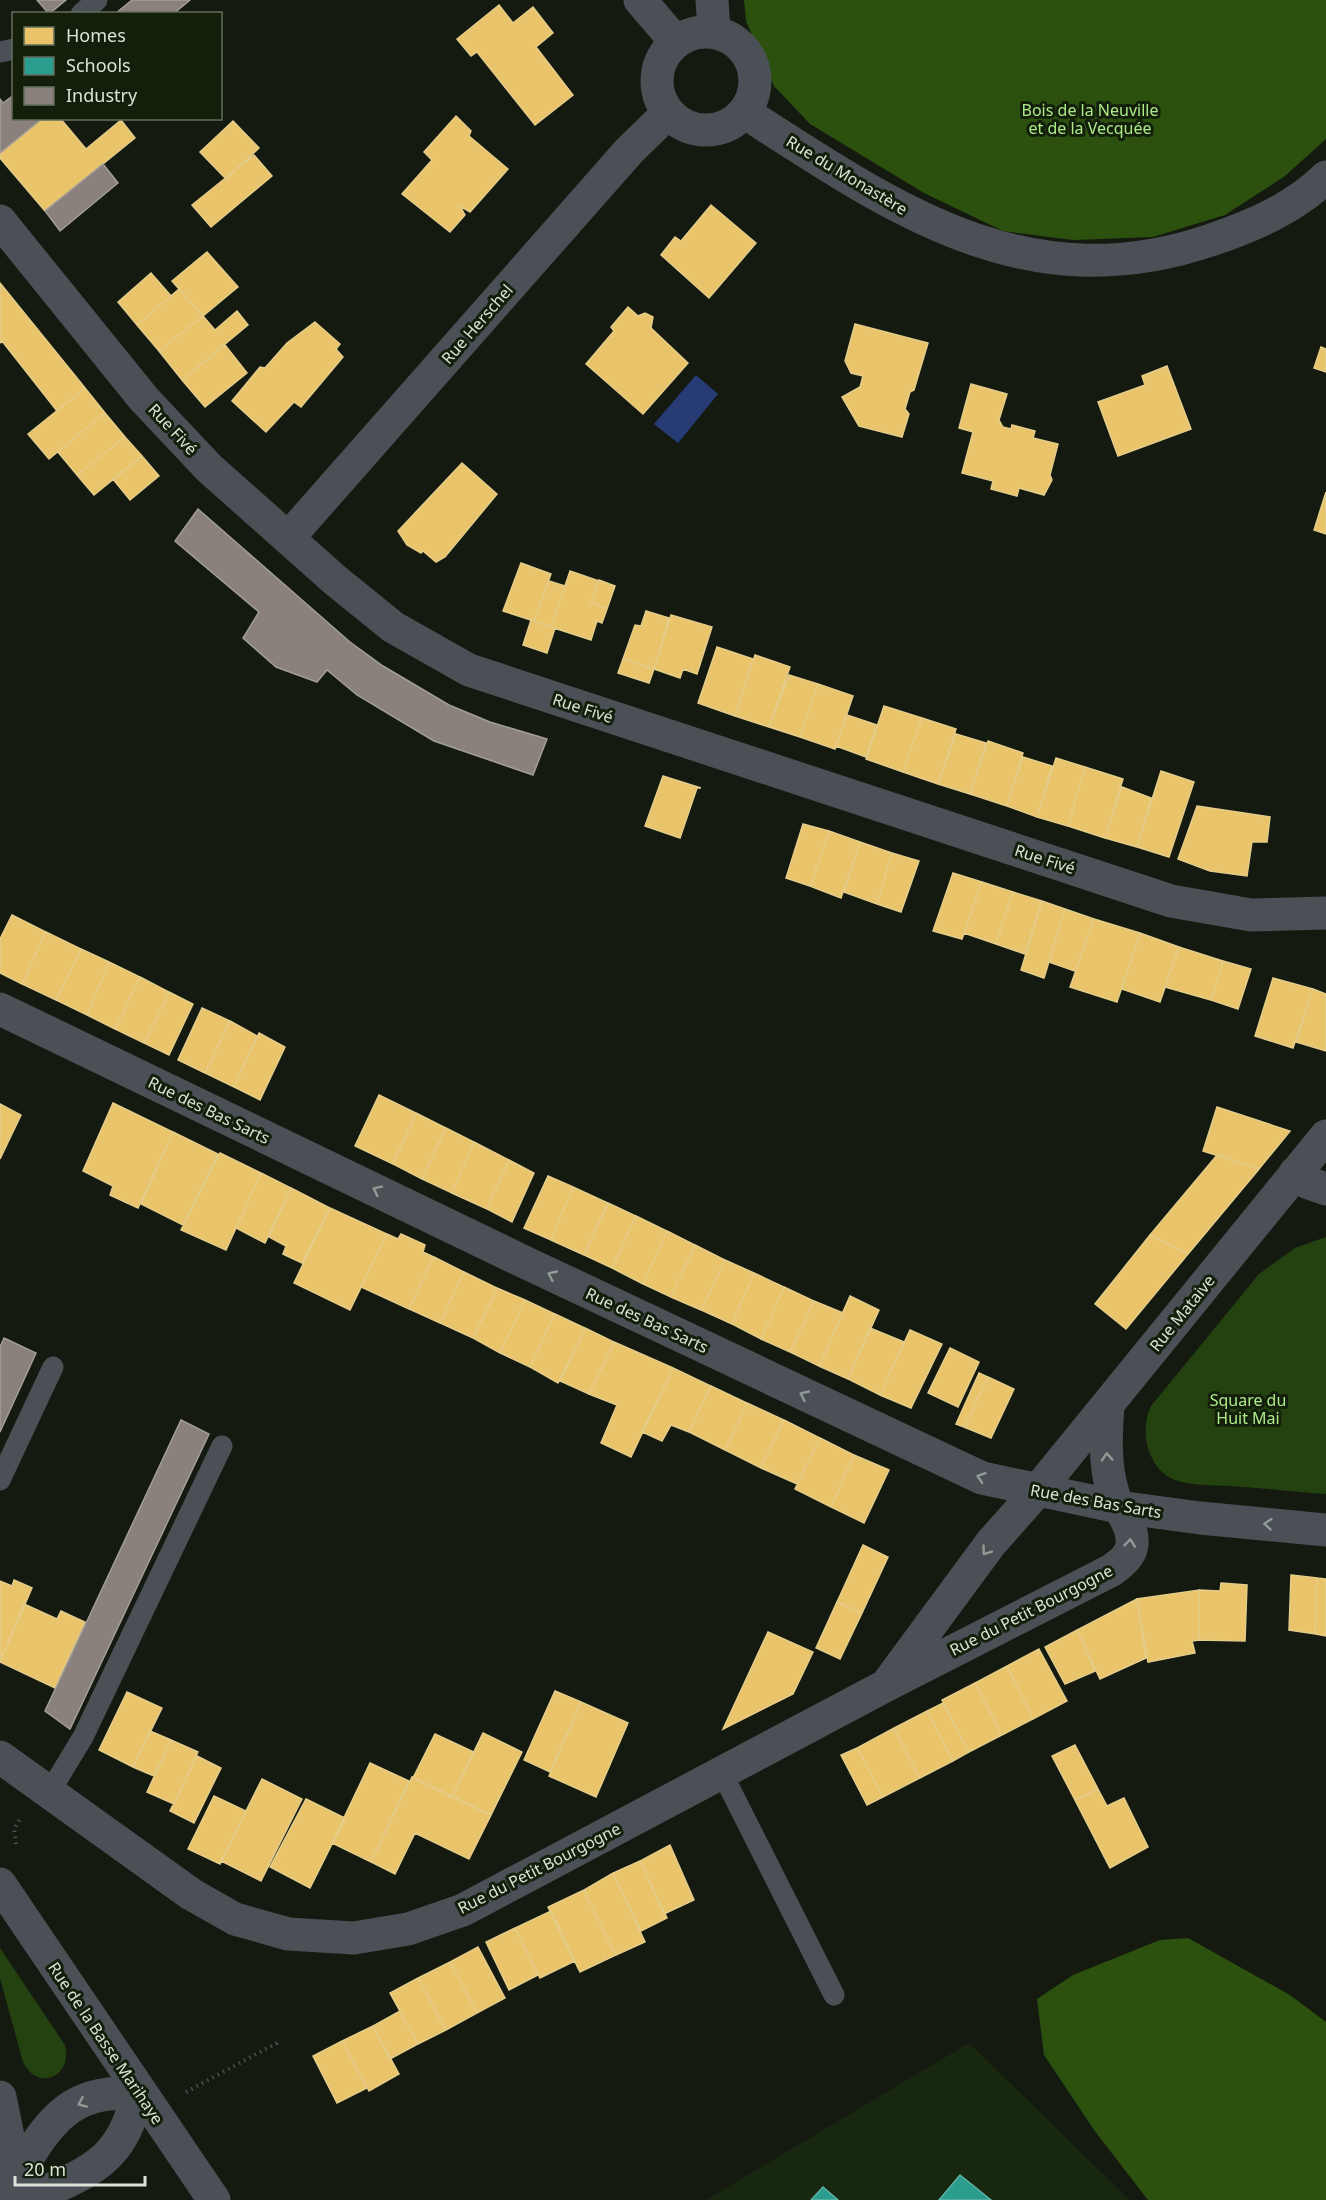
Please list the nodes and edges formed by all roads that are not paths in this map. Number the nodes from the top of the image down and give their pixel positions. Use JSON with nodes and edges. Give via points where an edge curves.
{"nodes":[{"id":1,"x":97,"y":0,"type":"edge"},
{"id":2,"x":640,"y":0,"type":"edge"},
{"id":3,"x":83,"y":12,"type":"edge"},
{"id":4,"x":713,"y":16,"type":"edge"},
{"id":5,"x":676,"y":42,"type":"junction"},
{"id":6,"x":744,"y":112,"type":"junction"},
{"id":7,"x":668,"y":113,"type":"junction"},
{"id":8,"x":1326,"y":177,"type":"edge"},
{"id":9,"x":0,"y":221,"type":"edge"},
{"id":10,"x":289,"y":537,"type":"junction"},
{"id":11,"x":1326,"y":913,"type":"edge"},
{"id":12,"x":0,"y":1009,"type":"edge"},
{"id":13,"x":1326,"y":1136,"type":"edge"},
{"id":14,"x":1295,"y":1173,"type":"junction"},
{"id":15,"x":1326,"y":1189,"type":"edge"},
{"id":16,"x":53,"y":1366,"type":"dead end"},
{"id":17,"x":1108,"y":1404,"type":"junction"},
{"id":18,"x":222,"y":1446,"type":"dead end"},
{"id":19,"x":0,"y":1480,"type":"edge"},
{"id":20,"x":1038,"y":1490,"type":"junction"},
{"id":21,"x":1119,"y":1507,"type":"junction"},
{"id":22,"x":1326,"y":1530,"type":"edge"},
{"id":23,"x":885,"y":1686,"type":"junction"},
{"id":24,"x":0,"y":1757,"type":"edge"},
{"id":25,"x":722,"y":1773,"type":"junction"},
{"id":26,"x":50,"y":1793,"type":"junction"},
{"id":27,"x":0,"y":1884,"type":"edge"},
{"id":28,"x":834,"y":1995,"type":"dead end"},
{"id":29,"x":139,"y":2092,"type":"junction"},
{"id":30,"x":0,"y":2097,"type":"edge"},
{"id":31,"x":19,"y":2197,"type":"edge"},
{"id":32,"x":82,"y":2200,"type":"edge"},
{"id":33,"x":214,"y":2200,"type":"edge"}],
"edges":[{"from":1,"to":3,"type":"lane"},
{"from":2,"to":5,"type":"street"},
{"from":4,"to":5,"type":"street","via":[[700,31]]},
{"from":4,"to":6,"type":"street","via":[[749,56],[754,70],[752,99]]},
{"from":5,"to":7,"type":"street","via":[[664,54],[656,84]]},
{"from":6,"to":7,"type":"street","via":[[731,123],[698,130],[681,124]]},
{"from":6,"to":8,"type":"street","name":"Rue du Monastère","via":[[861,188],[911,214],[964,237],[1044,257],[1113,259],[1198,244],[1292,204]]},
{"from":7,"to":10,"type":"street","name":"Rue Herschel","via":[[629,151]]},
{"from":9,"to":10,"type":"street","name":"Rue Fivé","via":[[175,433]]},
{"from":10,"to":11,"type":"street","name":"Rue Fivé","via":[[393,627],[469,670],[1171,901],[1251,915]]},
{"from":20,"to":12,"type":"street","name":"Rue des Bas Sarts","one_way":true,"via":[[982,1478],[952,1465]]},
{"from":13,"to":14,"type":"street","name":"Rue Mataive"},
{"from":14,"to":15,"type":"street"},
{"from":14,"to":17,"type":"street","name":"Rue Mataive"},
{"from":16,"to":19,"type":"lane"},
{"from":17,"to":20,"type":"street","name":"Rue Mataive"},
{"from":21,"to":17,"type":"street","one_way":true,"via":[[1107,1459]]},
{"from":18,"to":26,"type":"lane","via":[[83,1737]]},
{"from":20,"to":21,"type":"street","name":"Rue des Bas Sarts"},
{"from":20,"to":23,"type":"street","name":"Rue du Petit Bourgogne","one_way":true,"via":[[991,1543]]},
{"from":22,"to":21,"type":"street","name":"Rue des Bas Sarts","one_way":true},
{"from":23,"to":21,"type":"street","name":"Rue du Petit Bourgogne","one_way":true,"via":[[1112,1570],[1128,1557],[1132,1545],[1131,1529]]},
{"from":23,"to":25,"type":"street","name":"Rue du Petit Bourgogne"},
{"from":24,"to":26,"type":"street","name":"Rue du Petit Bourgogne"},
{"from":25,"to":26,"type":"street","name":"Rue du Petit Bourgogne","via":[[463,1910],[408,1929],[354,1938],[288,1934],[235,1919],[191,1894]]},
{"from":25,"to":28,"type":"lane"},
{"from":27,"to":29,"type":"street","name":"Rue de la Basse Marihaye"},
{"from":29,"to":31,"type":"street","via":[[128,2124],[114,2148],[91,2168]]},
{"from":29,"to":31,"type":"street","one_way":true,"via":[[79,2102],[59,2117],[30,2155]]},
{"from":29,"to":33,"type":"street","name":"Rue de la Basse Marihaye"},
{"from":30,"to":31,"type":"street"},
{"from":31,"to":32,"type":"street"}]}
